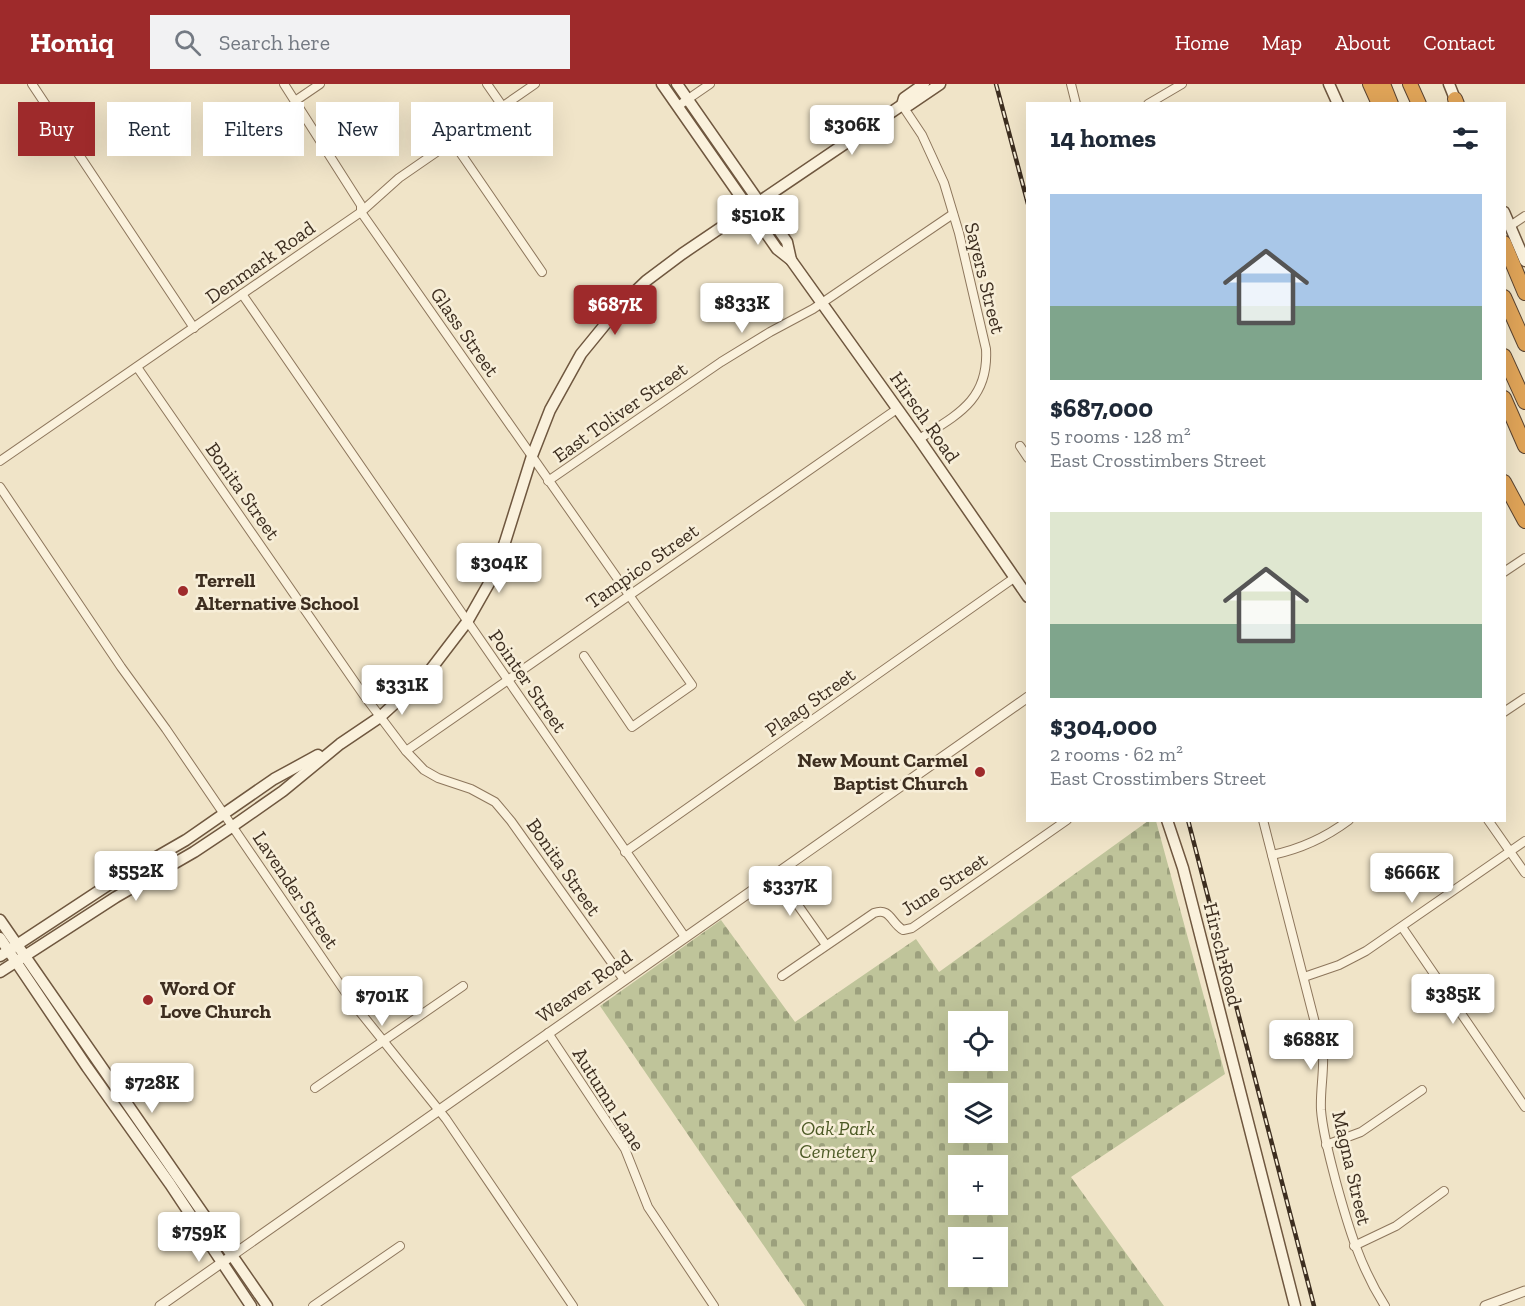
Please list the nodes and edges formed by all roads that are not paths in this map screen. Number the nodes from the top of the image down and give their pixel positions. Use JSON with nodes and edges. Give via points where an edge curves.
{"nodes":[{"id":1,"x":32,"y":84,"type":"edge"},
{"id":2,"x":284,"y":84,"type":"edge"},
{"id":3,"x":320,"y":84,"type":"edge"},
{"id":4,"x":487,"y":84,"type":"edge"},
{"id":5,"x":535,"y":84,"type":"edge"},
{"id":6,"x":663,"y":84,"type":"edge"},
{"id":7,"x":676,"y":84,"type":"edge"},
{"id":8,"x":710,"y":84,"type":"edge"},
{"id":9,"x":924,"y":84,"type":"edge"},
{"id":10,"x":940,"y":84,"type":"edge"},
{"id":11,"x":1071,"y":84,"type":"edge"},
{"id":12,"x":1182,"y":84,"type":"edge"},
{"id":13,"x":1329,"y":84,"type":"edge"},
{"id":14,"x":1410,"y":84,"type":"edge"},
{"id":15,"x":1449,"y":84,"type":"edge"},
{"id":16,"x":1375,"y":85,"type":"edge"},
{"id":17,"x":295,"y":101,"type":"junction"},
{"id":18,"x":500,"y":102,"type":"edge"},
{"id":19,"x":510,"y":102,"type":"edge"},
{"id":20,"x":1076,"y":102,"type":"edge"},
{"id":21,"x":1151,"y":102,"type":"edge"},
{"id":22,"x":1337,"y":102,"type":"edge"},
{"id":23,"x":1373,"y":102,"type":"edge"},
{"id":24,"x":1379,"y":102,"type":"edge"},
{"id":25,"x":1389,"y":102,"type":"edge"},
{"id":26,"x":1418,"y":102,"type":"edge"},
{"id":27,"x":1456,"y":102,"type":"edge"},
{"id":28,"x":683,"y":103,"type":"junction"},
{"id":29,"x":902,"y":105,"type":"junction"},
{"id":30,"x":432,"y":156,"type":"edge"},
{"id":31,"x":463,"y":156,"type":"edge"},
{"id":32,"x":754,"y":205,"type":"junction"},
{"id":33,"x":361,"y":212,"type":"junction"},
{"id":34,"x":953,"y":214,"type":"junction"},
{"id":35,"x":1525,"y":216,"type":"edge"},
{"id":36,"x":1506,"y":217,"type":"edge"},
{"id":37,"x":1510,"y":226,"type":"junction"},
{"id":38,"x":1506,"y":248,"type":"edge"},
{"id":39,"x":1525,"y":261,"type":"edge"},
{"id":40,"x":542,"y":272,"type":"dead end"},
{"id":41,"x":1525,"y":293,"type":"edge"},
{"id":42,"x":242,"y":294,"type":"junction"},
{"id":43,"x":1506,"y":301,"type":"edge"},
{"id":44,"x":821,"y":304,"type":"junction"},
{"id":45,"x":194,"y":328,"type":"junction"},
{"id":46,"x":1525,"y":344,"type":"edge"},
{"id":47,"x":1506,"y":360,"type":"edge"},
{"id":48,"x":137,"y":367,"type":"junction"},
{"id":49,"x":1525,"y":402,"type":"edge"},
{"id":50,"x":1506,"y":403,"type":"edge"},
{"id":51,"x":897,"y":409,"type":"junction"},
{"id":52,"x":919,"y":439,"type":"junction"},
{"id":53,"x":1020,"y":446,"type":"dead end"},
{"id":54,"x":1525,"y":446,"type":"edge"},
{"id":55,"x":1026,"y":455,"type":"edge"},
{"id":56,"x":532,"y":456,"type":"junction"},
{"id":57,"x":0,"y":461,"type":"edge"},
{"id":58,"x":548,"y":481,"type":"junction"},
{"id":59,"x":0,"y":487,"type":"edge"},
{"id":60,"x":1506,"y":487,"type":"edge"},
{"id":61,"x":1506,"y":487,"type":"edge"},
{"id":62,"x":1525,"y":521,"type":"edge"},
{"id":63,"x":1525,"y":529,"type":"edge"},
{"id":64,"x":1525,"y":558,"type":"edge"},
{"id":65,"x":1506,"y":571,"type":"edge"},
{"id":66,"x":1014,"y":578,"type":"junction"},
{"id":67,"x":1026,"y":594,"type":"edge"},
{"id":68,"x":628,"y":595,"type":"junction"},
{"id":69,"x":467,"y":622,"type":"junction"},
{"id":70,"x":585,"y":656,"type":"dead end"},
{"id":71,"x":507,"y":680,"type":"junction"},
{"id":72,"x":1026,"y":698,"type":"edge"},
{"id":73,"x":1525,"y":698,"type":"edge"},
{"id":74,"x":1506,"y":711,"type":"edge"},
{"id":75,"x":380,"y":717,"type":"junction"},
{"id":76,"x":340,"y":744,"type":"junction"},
{"id":77,"x":406,"y":751,"type":"junction"},
{"id":78,"x":225,"y":814,"type":"junction"},
{"id":79,"x":1064,"y":822,"type":"edge"},
{"id":80,"x":1168,"y":822,"type":"edge"},
{"id":81,"x":1264,"y":822,"type":"edge"},
{"id":82,"x":1346,"y":822,"type":"edge"},
{"id":83,"x":1489,"y":822,"type":"edge"},
{"id":84,"x":233,"y":826,"type":"junction"},
{"id":85,"x":1525,"y":841,"type":"edge"},
{"id":86,"x":625,"y":852,"type":"junction"},
{"id":87,"x":1510,"y":852,"type":"junction"},
{"id":88,"x":1272,"y":855,"type":"junction"},
{"id":89,"x":1525,"y":873,"type":"edge"},
{"id":90,"x":776,"y":874,"type":"junction"},
{"id":91,"x":120,"y":878,"type":"junction"},
{"id":92,"x":126,"y":892,"type":"junction"},
{"id":93,"x":0,"y":920,"type":"edge"},
{"id":94,"x":1402,"y":927,"type":"junction"},
{"id":95,"x":685,"y":937,"type":"junction"},
{"id":96,"x":0,"y":938,"type":"edge"},
{"id":97,"x":826,"y":945,"type":"junction"},
{"id":98,"x":8,"y":950,"type":"edge"},
{"id":99,"x":20,"y":959,"type":"junction"},
{"id":100,"x":0,"y":972,"type":"edge"},
{"id":101,"x":782,"y":976,"type":"dead end"},
{"id":102,"x":1304,"y":977,"type":"junction"},
{"id":103,"x":624,"y":980,"type":"junction"},
{"id":104,"x":463,"y":986,"type":"dead end"},
{"id":105,"x":548,"y":1034,"type":"junction"},
{"id":106,"x":383,"y":1041,"type":"junction"},
{"id":107,"x":96,"y":1058,"type":"junction"},
{"id":108,"x":87,"y":1067,"type":"junction"},
{"id":109,"x":315,"y":1088,"type":"dead end"},
{"id":110,"x":1422,"y":1090,"type":"dead end"},
{"id":111,"x":1525,"y":1107,"type":"edge"},
{"id":112,"x":439,"y":1110,"type":"junction"},
{"id":113,"x":1326,"y":1145,"type":"junction"},
{"id":114,"x":174,"y":1180,"type":"junction"},
{"id":115,"x":1444,"y":1191,"type":"dead end"},
{"id":116,"x":400,"y":1246,"type":"dead end"},
{"id":117,"x":1354,"y":1246,"type":"junction"},
{"id":118,"x":233,"y":1255,"type":"junction"},
{"id":119,"x":222,"y":1263,"type":"junction"},
{"id":120,"x":1525,"y":1291,"type":"edge"},
{"id":121,"x":160,"y":1306,"type":"edge"},
{"id":122,"x":250,"y":1306,"type":"edge"},
{"id":123,"x":267,"y":1306,"type":"edge"},
{"id":124,"x":313,"y":1306,"type":"edge"},
{"id":125,"x":573,"y":1306,"type":"edge"},
{"id":126,"x":714,"y":1306,"type":"edge"},
{"id":127,"x":1295,"y":1306,"type":"edge"},
{"id":128,"x":1385,"y":1306,"type":"edge"},
{"id":129,"x":1485,"y":1306,"type":"edge"}],
"edges":[{"from":1,"to":45,"type":"street"},
{"from":2,"to":17,"type":"street","name":"Glass Street"},
{"from":3,"to":17,"type":"street"},
{"from":4,"to":18,"type":"street"},
{"from":5,"to":19,"type":"street","name":"Denmark Road"},
{"from":6,"to":28,"type":"main road","name":"Hirsch Road"},
{"from":7,"to":28,"type":"main road","name":"Hirsch Road"},
{"from":8,"to":28,"type":"street"},
{"from":9,"to":29,"type":"main road","via":[[904,98]]},
{"from":10,"to":29,"type":"main road","via":[[909,105]]},
{"from":11,"to":20,"type":"street"},
{"from":12,"to":21,"type":"street"},
{"from":13,"to":22,"type":"main road"},
{"from":14,"to":26,"type":"highway"},
{"from":15,"to":27,"type":"main road"},
{"from":16,"to":23,"type":"highway"},
{"from":16,"to":24,"type":"highway"},
{"from":16,"to":25,"type":"highway"},
{"from":17,"to":33,"type":"street","name":"Glass Street","via":[[361,205]]},
{"from":28,"to":32,"type":"main road","name":"Hirsch Road"},
{"from":29,"to":32,"type":"main road"},
{"from":29,"to":34,"type":"street","name":"Sayers Street","via":[[936,162]]},
{"from":30,"to":33,"type":"street","name":"Denmark Road","via":[[399,178]]},
{"from":31,"to":40,"type":"street"},
{"from":32,"to":44,"type":"main road","name":"Hirsch Road","via":[[787,242],[791,260]]},
{"from":32,"to":56,"type":"main road","via":[[646,281],[621,305],[581,354],[550,410]]},
{"from":33,"to":42,"type":"street","name":"Denmark Road"},
{"from":33,"to":56,"type":"street","name":"Glass Street"},
{"from":34,"to":44,"type":"street","name":"East Toliver Street"},
{"from":34,"to":52,"type":"street","name":"Sayers Street","via":[[986,349],[986,375],[967,407]]},
{"from":35,"to":37,"type":"street"},
{"from":36,"to":37,"type":"main road"},
{"from":37,"to":39,"type":"main road"},
{"from":38,"to":41,"type":"highway"},
{"from":42,"to":45,"type":"street","name":"Denmark Road"},
{"from":42,"to":69,"type":"street","name":"Pointer Street"},
{"from":43,"to":46,"type":"highway"},
{"from":44,"to":51,"type":"main road","name":"Hirsch Road"},
{"from":44,"to":58,"type":"street","name":"East Toliver Street","via":[[721,362]]},
{"from":45,"to":48,"type":"street","name":"Denmark Road"},
{"from":47,"to":49,"type":"highway"},
{"from":48,"to":57,"type":"street","name":"Denmark Road"},
{"from":48,"to":75,"type":"street","name":"Bonita Street"},
{"from":50,"to":54,"type":"highway"},
{"from":51,"to":52,"type":"main road","name":"Hirsch Road"},
{"from":51,"to":68,"type":"street","name":"Tampico Street"},
{"from":52,"to":66,"type":"main road","name":"Hirsch Road"},
{"from":53,"to":55,"type":"street"},
{"from":56,"to":58,"type":"street","name":"Glass Street"},
{"from":56,"to":69,"type":"main road","via":[[492,578]]},
{"from":58,"to":68,"type":"street","name":"Glass Street"},
{"from":59,"to":78,"type":"street","name":"Lavender Street"},
{"from":60,"to":62,"type":"highway"},
{"from":61,"to":63,"type":"main road"},
{"from":64,"to":65,"type":"street"},
{"from":66,"to":67,"type":"main road","name":"Hirsch Road"},
{"from":66,"to":86,"type":"street","name":"Plaag Street"},
{"from":68,"to":70,"type":"street","name":"Glass Street","via":[[692,685],[632,727]]},
{"from":68,"to":71,"type":"street","name":"Tampico Street"},
{"from":69,"to":71,"type":"street","name":"Pointer Street"},
{"from":69,"to":75,"type":"main road","via":[[428,673]]},
{"from":71,"to":77,"type":"street","name":"Tampico Street"},
{"from":71,"to":86,"type":"street","name":"Pointer Street"},
{"from":72,"to":90,"type":"street","name":"Weaver Road"},
{"from":73,"to":74,"type":"street"},
{"from":75,"to":76,"type":"main road"},
{"from":75,"to":77,"type":"street","name":"Bonita Street"},
{"from":76,"to":78,"type":"main road","via":[[274,779]]},
{"from":76,"to":84,"type":"main road"},
{"from":77,"to":103,"type":"street","name":"Bonita Street","via":[[424,770],[495,802]]},
{"from":78,"to":84,"type":"street","name":"Lavender Street"},
{"from":78,"to":91,"type":"main road"},
{"from":79,"to":97,"type":"street","name":"June Street","via":[[912,927],[903,930],[888,914],[874,912]]},
{"from":80,"to":127,"type":"main road","name":"Hirsch Road","via":[[1183,868]]},
{"from":81,"to":88,"type":"street","name":"Magna Street"},
{"from":82,"to":88,"type":"street","via":[[1307,846]]},
{"from":83,"to":87,"type":"street"},
{"from":84,"to":92,"type":"main road"},
{"from":84,"to":106,"type":"street","name":"Lavender Street","via":[[352,1002]]},
{"from":85,"to":87,"type":"street"},
{"from":86,"to":95,"type":"street","name":"Pointer Street"},
{"from":87,"to":89,"type":"street"},
{"from":87,"to":94,"type":"street"},
{"from":88,"to":102,"type":"street","name":"Magna Street"},
{"from":90,"to":95,"type":"street","name":"Weaver Road"},
{"from":90,"to":97,"type":"street"},
{"from":91,"to":92,"type":"main road"},
{"from":91,"to":98,"type":"main road"},
{"from":92,"to":99,"type":"main road"},
{"from":93,"to":98,"type":"main road"},
{"from":94,"to":102,"type":"street","via":[[1351,959]]},
{"from":94,"to":111,"type":"street"},
{"from":95,"to":103,"type":"street","name":"Weaver Road"},
{"from":96,"to":98,"type":"main road"},
{"from":97,"to":101,"type":"street","name":"June Street"},
{"from":98,"to":99,"type":"main road"},
{"from":99,"to":100,"type":"main road"},
{"from":99,"to":107,"type":"main road"},
{"from":99,"to":108,"type":"main road"},
{"from":102,"to":113,"type":"street","name":"Magna Street","via":[[1323,1054],[1321,1106]]},
{"from":103,"to":105,"type":"street","name":"Weaver Road"},
{"from":104,"to":106,"type":"street"},
{"from":105,"to":112,"type":"street","name":"Weaver Road"},
{"from":105,"to":126,"type":"street","name":"Autumn Lane","via":[[625,1149],[648,1207]]},
{"from":106,"to":109,"type":"street"},
{"from":106,"to":112,"type":"street","name":"Lavender Street"},
{"from":107,"to":108,"type":"main road"},
{"from":107,"to":114,"type":"main road"},
{"from":108,"to":114,"type":"main road"},
{"from":110,"to":113,"type":"street","via":[[1361,1132]]},
{"from":112,"to":118,"type":"street","name":"Weaver Road"},
{"from":112,"to":125,"type":"street","name":"Lavender Street"},
{"from":113,"to":117,"type":"street","name":"Magna Street"},
{"from":114,"to":118,"type":"main road"},
{"from":114,"to":119,"type":"main road"},
{"from":115,"to":117,"type":"street","via":[[1396,1226]]},
{"from":116,"to":124,"type":"street"},
{"from":117,"to":128,"type":"street","name":"Magna Street"},
{"from":118,"to":119,"type":"street","name":"Weaver Road"},
{"from":118,"to":123,"type":"main road"},
{"from":119,"to":121,"type":"street","name":"Weaver Road"},
{"from":119,"to":122,"type":"main road"},
{"from":120,"to":129,"type":"street"}]}
